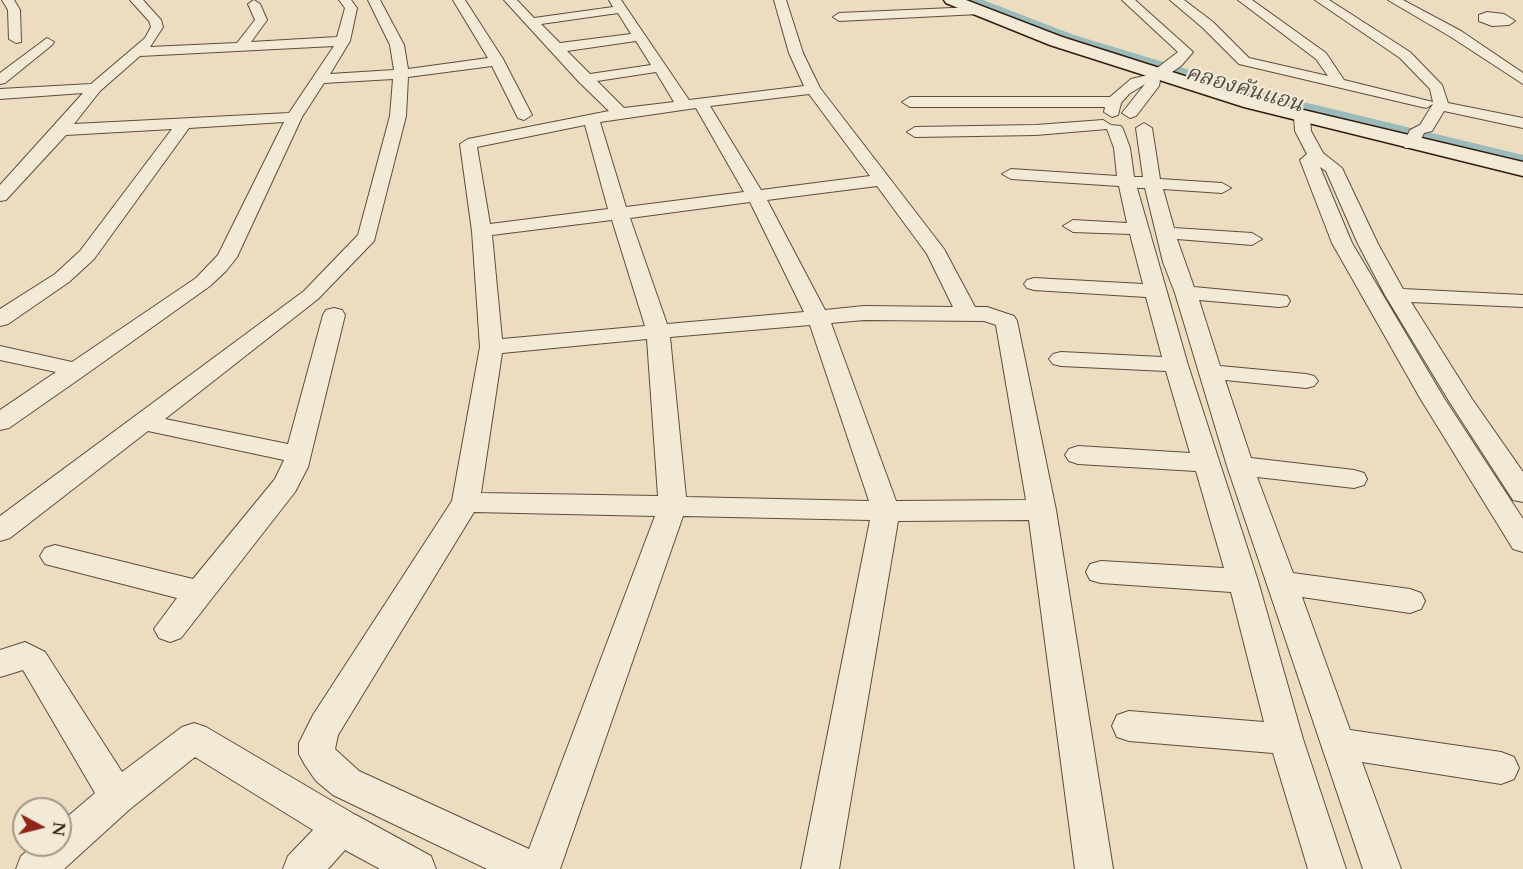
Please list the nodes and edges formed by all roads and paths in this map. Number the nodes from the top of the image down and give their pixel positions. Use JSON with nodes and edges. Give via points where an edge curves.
{"nodes":[{"id":1,"x":8,"y":0,"type":"edge"},
{"id":2,"x":136,"y":0,"type":"edge"},
{"id":3,"x":345,"y":0,"type":"edge"},
{"id":4,"x":374,"y":0,"type":"edge"},
{"id":5,"x":459,"y":0,"type":"edge"},
{"id":6,"x":510,"y":0,"type":"edge"},
{"id":7,"x":780,"y":0,"type":"edge"},
{"id":8,"x":952,"y":0,"type":"edge"},
{"id":9,"x":1113,"y":0,"type":"edge"},
{"id":10,"x":1128,"y":0,"type":"edge"},
{"id":11,"x":1176,"y":0,"type":"edge"},
{"id":12,"x":1244,"y":0,"type":"edge"},
{"id":13,"x":1321,"y":0,"type":"edge"},
{"id":14,"x":1394,"y":0,"type":"edge"},
{"id":15,"x":254,"y":4,"type":"dead end"},
{"id":16,"x":619,"y":4,"type":"edge"},
{"id":17,"x":1485,"y":4,"type":"dead end"},
{"id":18,"x":975,"y":11,"type":"junction"},
{"id":19,"x":839,"y":17,"type":"dead end"},
{"id":20,"x":531,"y":22,"type":"junction"},
{"id":21,"x":1510,"y":23,"type":"edge"},
{"id":22,"x":638,"y":37,"type":"junction"},
{"id":23,"x":16,"y":39,"type":"dead end"},
{"id":24,"x":343,"y":41,"type":"junction"},
{"id":25,"x":47,"y":42,"type":"dead end"},
{"id":26,"x":241,"y":45,"type":"junction"},
{"id":27,"x":556,"y":48,"type":"junction"},
{"id":28,"x":136,"y":52,"type":"junction"},
{"id":29,"x":1178,"y":59,"type":"junction"},
{"id":30,"x":497,"y":61,"type":"junction"},
{"id":31,"x":657,"y":68,"type":"junction"},
{"id":32,"x":401,"y":74,"type":"junction"},
{"id":33,"x":1156,"y":75,"type":"junction"},
{"id":34,"x":320,"y":79,"type":"junction"},
{"id":35,"x":584,"y":79,"type":"junction"},
{"id":36,"x":1523,"y":80,"type":"edge"},
{"id":37,"x":0,"y":81,"type":"edge"},
{"id":38,"x":1338,"y":82,"type":"junction"},
{"id":39,"x":95,"y":88,"type":"junction"},
{"id":40,"x":813,"y":89,"type":"junction"},
{"id":41,"x":0,"y":94,"type":"edge"},
{"id":42,"x":910,"y":102,"type":"dead end"},
{"id":43,"x":1435,"y":102,"type":"junction"},
{"id":44,"x":692,"y":103,"type":"junction"},
{"id":45,"x":620,"y":113,"type":"junction"},
{"id":46,"x":524,"y":115,"type":"dead end"},
{"id":47,"x":294,"y":117,"type":"junction"},
{"id":48,"x":1302,"y":117,"type":"junction"},
{"id":49,"x":591,"y":118,"type":"junction"},
{"id":50,"x":1120,"y":118,"type":"junction"},
{"id":51,"x":184,"y":123,"type":"junction"},
{"id":52,"x":1523,"y":123,"type":"edge"},
{"id":53,"x":61,"y":130,"type":"junction"},
{"id":54,"x":915,"y":132,"type":"dead end"},
{"id":55,"x":1414,"y":137,"type":"junction"},
{"id":56,"x":1316,"y":156,"type":"junction"},
{"id":57,"x":1523,"y":169,"type":"edge"},
{"id":58,"x":1011,"y":174,"type":"dead end"},
{"id":59,"x":884,"y":180,"type":"junction"},
{"id":60,"x":1139,"y":181,"type":"junction"},
{"id":61,"x":1222,"y":188,"type":"dead end"},
{"id":62,"x":754,"y":195,"type":"junction"},
{"id":63,"x":0,"y":196,"type":"edge"},
{"id":64,"x":619,"y":214,"type":"junction"},
{"id":65,"x":1072,"y":226,"type":"dead end"},
{"id":66,"x":1138,"y":229,"type":"junction"},
{"id":67,"x":482,"y":231,"type":"junction"},
{"id":68,"x":1167,"y":233,"type":"junction"},
{"id":69,"x":1252,"y":239,"type":"dead end"},
{"id":70,"x":1342,"y":243,"type":"junction"},
{"id":71,"x":1368,"y":244,"type":"junction"},
{"id":72,"x":1161,"y":261,"type":"junction"},
{"id":73,"x":1034,"y":284,"type":"dead end"},
{"id":74,"x":1156,"y":291,"type":"junction"},
{"id":75,"x":1186,"y":293,"type":"junction"},
{"id":76,"x":1396,"y":295,"type":"junction"},
{"id":77,"x":1279,"y":301,"type":"dead end"},
{"id":78,"x":1523,"y":301,"type":"edge"},
{"id":79,"x":967,"y":314,"type":"junction"},
{"id":80,"x":334,"y":315,"type":"dead end"},
{"id":81,"x":818,"y":317,"type":"junction"},
{"id":82,"x":0,"y":319,"type":"edge"},
{"id":83,"x":658,"y":331,"type":"junction"},
{"id":84,"x":491,"y":347,"type":"junction"},
{"id":85,"x":0,"y":353,"type":"edge"},
{"id":86,"x":1061,"y":359,"type":"dead end"},
{"id":87,"x":1176,"y":365,"type":"junction"},
{"id":88,"x":77,"y":370,"type":"junction"},
{"id":89,"x":1212,"y":372,"type":"junction"},
{"id":90,"x":1306,"y":381,"type":"dead end"},
{"id":91,"x":1432,"y":398,"type":"junction"},
{"id":92,"x":1461,"y":401,"type":"junction"},
{"id":93,"x":1194,"y":419,"type":"junction"},
{"id":94,"x":0,"y":422,"type":"edge"},
{"id":95,"x":142,"y":422,"type":"junction"},
{"id":96,"x":1227,"y":422,"type":"junction"},
{"id":97,"x":296,"y":454,"type":"junction"},
{"id":98,"x":1078,"y":455,"type":"dead end"},
{"id":99,"x":1206,"y":463,"type":"junction"},
{"id":100,"x":1240,"y":466,"type":"junction"},
{"id":101,"x":1354,"y":479,"type":"dead end"},
{"id":102,"x":1523,"y":493,"type":"edge"},
{"id":103,"x":466,"y":502,"type":"junction"},
{"id":104,"x":673,"y":506,"type":"junction"},
{"id":105,"x":1042,"y":510,"type":"junction"},
{"id":106,"x":886,"y":511,"type":"junction"},
{"id":107,"x":0,"y":531,"type":"edge"},
{"id":108,"x":1523,"y":542,"type":"edge"},
{"id":109,"x":55,"y":556,"type":"dead end"},
{"id":110,"x":1101,"y":572,"type":"dead end"},
{"id":111,"x":1243,"y":581,"type":"junction"},
{"id":112,"x":1281,"y":583,"type":"junction"},
{"id":113,"x":200,"y":592,"type":"junction"},
{"id":114,"x":1410,"y":601,"type":"dead end"},
{"id":115,"x":170,"y":629,"type":"dead end"},
{"id":116,"x":0,"y":664,"type":"edge"},
{"id":117,"x":1129,"y":726,"type":"dead end"},
{"id":118,"x":1286,"y":739,"type":"junction"},
{"id":119,"x":1337,"y":743,"type":"junction"},
{"id":120,"x":1501,"y":768,"type":"dead end"},
{"id":121,"x":117,"y":797,"type":"junction"},
{"id":122,"x":341,"y":827,"type":"junction"},
{"id":123,"x":35,"y":869,"type":"edge"},
{"id":124,"x":302,"y":869,"type":"edge"},
{"id":125,"x":417,"y":869,"type":"edge"},
{"id":126,"x":529,"y":869,"type":"edge"},
{"id":127,"x":542,"y":869,"type":"edge"},
{"id":128,"x":820,"y":869,"type":"edge"},
{"id":129,"x":1094,"y":869,"type":"edge"},
{"id":130,"x":1327,"y":869,"type":"edge"},
{"id":131,"x":1382,"y":869,"type":"edge"}],
"edges":[{"from":1,"to":23,"type":"street","via":[[14,10]]},
{"from":2,"to":28,"type":"street","via":[[158,27]]},
{"from":3,"to":24,"type":"street","via":[[351,8]]},
{"from":4,"to":32,"type":"street","via":[[397,45]]},
{"from":5,"to":30,"type":"street"},
{"from":6,"to":20,"type":"street"},
{"from":7,"to":40,"type":"street","via":[[796,53]]},
{"from":8,"to":18,"type":"street"},
{"from":9,"to":29,"type":"street"},
{"from":10,"to":29,"type":"street","via":[[1183,47],[1186,52]]},
{"from":11,"to":38,"type":"street","via":[[1244,61]]},
{"from":12,"to":38,"type":"street","via":[[1321,56]]},
{"from":13,"to":43,"type":"street","via":[[1414,63],[1437,87]]},
{"from":14,"to":36,"type":"street","via":[[1456,34]]},
{"from":15,"to":26,"type":"street","via":[[261,20]]},
{"from":16,"to":20,"type":"street"},
{"from":16,"to":22,"type":"street"},
{"from":17,"to":21,"type":"street"},
{"from":18,"to":19,"type":"street"},
{"from":18,"to":33,"type":"street"},
{"from":20,"to":27,"type":"street"},
{"from":22,"to":27,"type":"street"},
{"from":22,"to":31,"type":"street"},
{"from":24,"to":26,"type":"street"},
{"from":24,"to":34,"type":"street"},
{"from":25,"to":37,"type":"street"},
{"from":26,"to":28,"type":"street"},
{"from":27,"to":35,"type":"street"},
{"from":28,"to":39,"type":"street"},
{"from":29,"to":33,"type":"street"},
{"from":30,"to":32,"type":"street"},
{"from":30,"to":46,"type":"street"},
{"from":31,"to":35,"type":"street"},
{"from":31,"to":44,"type":"street"},
{"from":32,"to":34,"type":"street"},
{"from":32,"to":95,"type":"street","via":[[398,116],[368,237],[310,295]]},
{"from":33,"to":48,"type":"street"},
{"from":33,"to":50,"type":"street","via":[[1136,82]]},
{"from":34,"to":47,"type":"street"},
{"from":35,"to":45,"type":"street"},
{"from":38,"to":43,"type":"street"},
{"from":39,"to":41,"type":"street"},
{"from":39,"to":53,"type":"street"},
{"from":40,"to":44,"type":"street"},
{"from":40,"to":59,"type":"street"},
{"from":42,"to":50,"type":"street"},
{"from":43,"to":52,"type":"street"},
{"from":43,"to":55,"type":"street","via":[[1426,128]]},
{"from":44,"to":45,"type":"street"},
{"from":44,"to":62,"type":"street"},
{"from":45,"to":49,"type":"street"},
{"from":47,"to":51,"type":"street"},
{"from":47,"to":88,"type":"street","via":[[219,267]]},
{"from":48,"to":55,"type":"street"},
{"from":48,"to":56,"type":"street","via":[[1303,131]]},
{"from":49,"to":64,"type":"street"},
{"from":49,"to":67,"type":"street","via":[[468,142]]},
{"from":50,"to":54,"type":"street","via":[[1036,130]]},
{"from":50,"to":60,"type":"street"},
{"from":51,"to":53,"type":"street"},
{"from":51,"to":82,"type":"street","via":[[87,255],[62,278]]},
{"from":53,"to":63,"type":"street"},
{"from":55,"to":57,"type":"street"},
{"from":56,"to":70,"type":"street","via":[[1309,160]]},
{"from":56,"to":71,"type":"street","via":[[1333,168]]},
{"from":58,"to":60,"type":"street"},
{"from":59,"to":62,"type":"street"},
{"from":59,"to":79,"type":"street","via":[[937,253]]},
{"from":60,"to":61,"type":"street"},
{"from":60,"to":66,"type":"street"},
{"from":60,"to":68,"type":"street"},
{"from":62,"to":64,"type":"street"},
{"from":62,"to":81,"type":"street"},
{"from":64,"to":67,"type":"street"},
{"from":64,"to":83,"type":"street"},
{"from":65,"to":66,"type":"street"},
{"from":66,"to":72,"type":"street"},
{"from":67,"to":84,"type":"street"},
{"from":68,"to":69,"type":"street"},
{"from":68,"to":72,"type":"street"},
{"from":70,"to":71,"type":"street"},
{"from":70,"to":91,"type":"street"},
{"from":71,"to":76,"type":"street"},
{"from":72,"to":74,"type":"street"},
{"from":72,"to":75,"type":"street"},
{"from":73,"to":74,"type":"street"},
{"from":74,"to":87,"type":"street"},
{"from":75,"to":77,"type":"street"},
{"from":75,"to":89,"type":"street"},
{"from":76,"to":78,"type":"street"},
{"from":76,"to":92,"type":"street"},
{"from":79,"to":81,"type":"street","via":[[864,313]]},
{"from":79,"to":105,"type":"street","via":[[998,316],[1007,323]]},
{"from":80,"to":97,"type":"street"},
{"from":81,"to":83,"type":"street"},
{"from":81,"to":106,"type":"street"},
{"from":83,"to":84,"type":"street"},
{"from":83,"to":104,"type":"street"},
{"from":84,"to":103,"type":"street"},
{"from":85,"to":88,"type":"street"},
{"from":86,"to":87,"type":"street"},
{"from":87,"to":93,"type":"street"},
{"from":88,"to":94,"type":"street"},
{"from":89,"to":90,"type":"street"},
{"from":89,"to":96,"type":"street"},
{"from":91,"to":92,"type":"street"},
{"from":91,"to":108,"type":"street"},
{"from":92,"to":102,"type":"street"},
{"from":93,"to":96,"type":"street"},
{"from":93,"to":99,"type":"street"},
{"from":95,"to":97,"type":"street"},
{"from":95,"to":107,"type":"street"},
{"from":96,"to":100,"type":"street"},
{"from":97,"to":113,"type":"street","via":[[295,467],[285,485]]},
{"from":98,"to":99,"type":"street"},
{"from":99,"to":111,"type":"street"},
{"from":100,"to":101,"type":"street"},
{"from":100,"to":112,"type":"street"},
{"from":103,"to":104,"type":"street"},
{"from":103,"to":126,"type":"street","via":[[325,726],[317,742],[317,754],[329,771],[346,783]]},
{"from":104,"to":106,"type":"street"},
{"from":104,"to":127,"type":"street"},
{"from":105,"to":106,"type":"street"},
{"from":105,"to":129,"type":"street"},
{"from":106,"to":128,"type":"street"},
{"from":109,"to":113,"type":"street"},
{"from":110,"to":111,"type":"street"},
{"from":111,"to":118,"type":"street"},
{"from":112,"to":114,"type":"street"},
{"from":112,"to":119,"type":"street"},
{"from":113,"to":115,"type":"street"},
{"from":116,"to":121,"type":"street","via":[[25,656],[34,661]]},
{"from":117,"to":118,"type":"street"},
{"from":118,"to":130,"type":"street"},
{"from":119,"to":120,"type":"street"},
{"from":119,"to":131,"type":"street"},
{"from":121,"to":122,"type":"street","via":[[194,738]]},
{"from":121,"to":123,"type":"street"},
{"from":122,"to":124,"type":"street"},
{"from":122,"to":125,"type":"street"}]}
